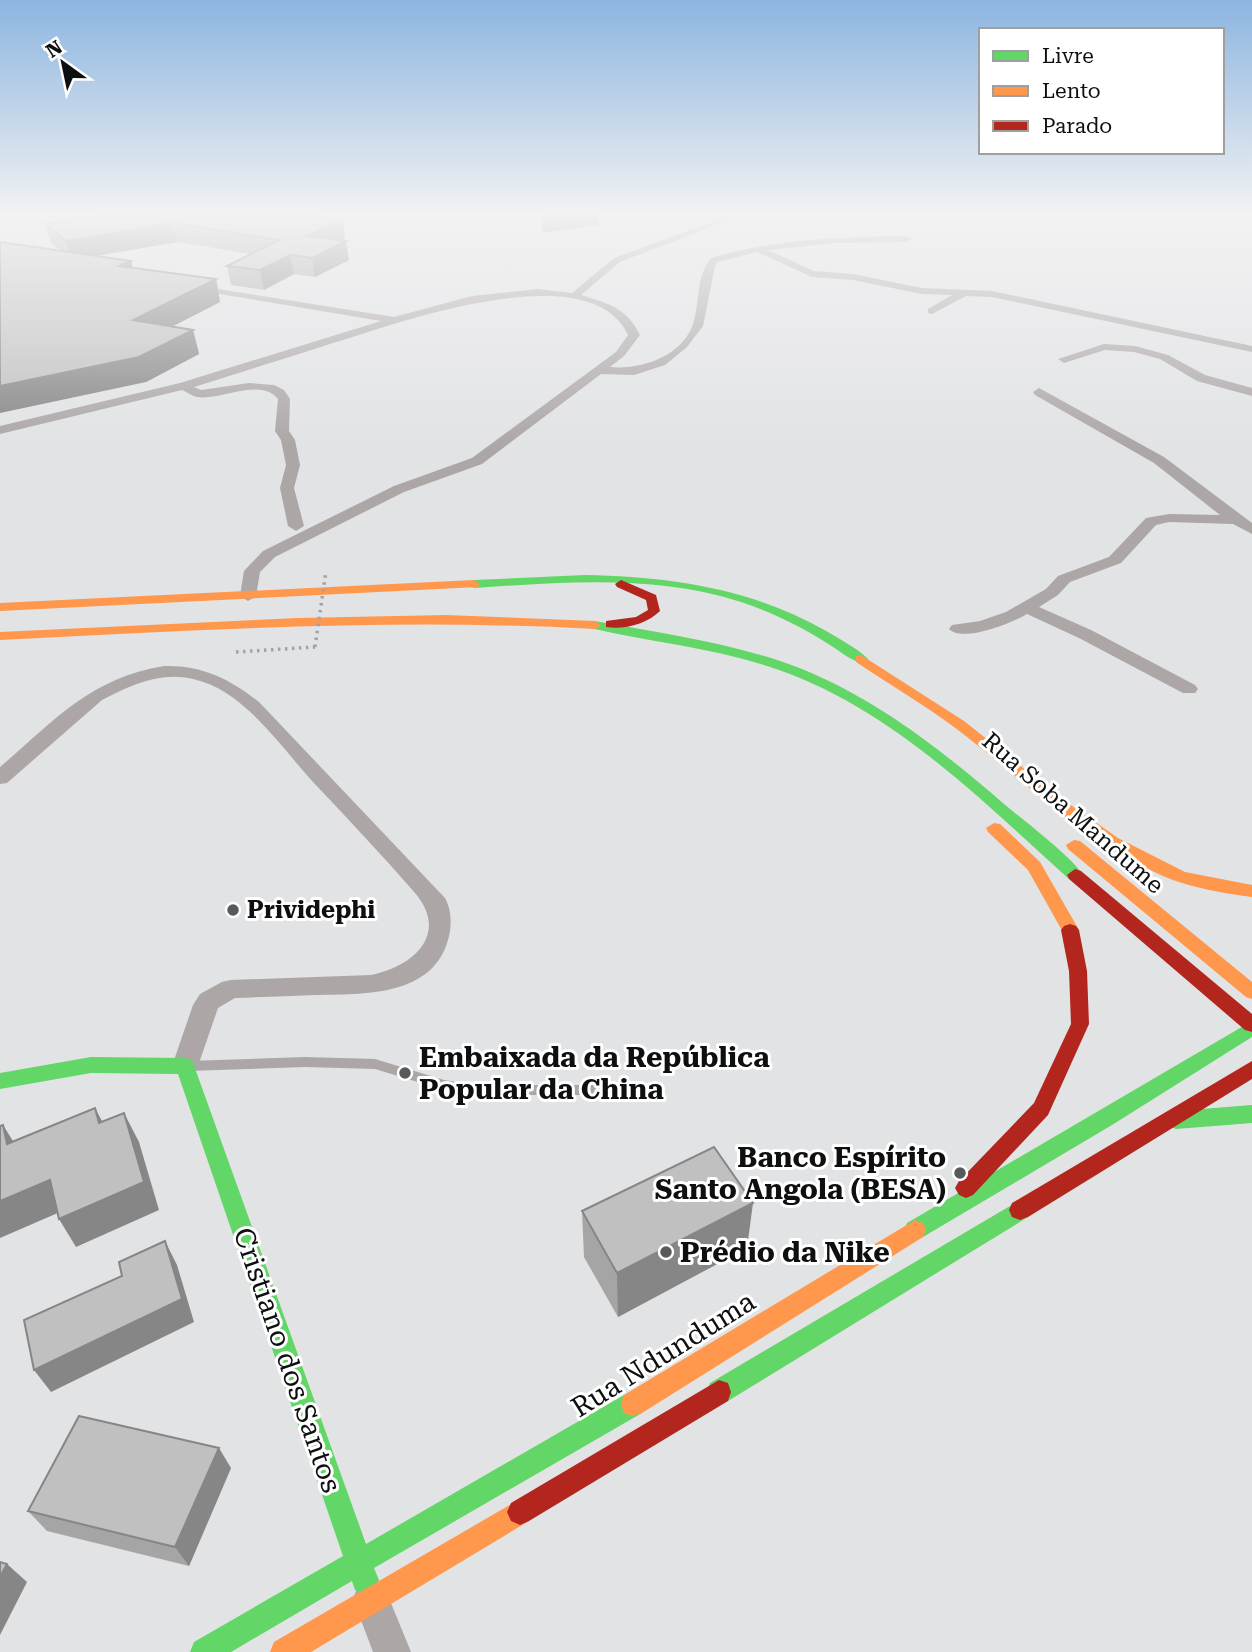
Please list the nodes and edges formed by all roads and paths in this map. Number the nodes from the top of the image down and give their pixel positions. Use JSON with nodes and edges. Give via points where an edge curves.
{"nodes":[{"id":1,"x":226,"y":292,"type":"edge"},
{"id":2,"x":536,"y":292,"type":"edge"},
{"id":3,"x":539,"y":292,"type":"edge"},
{"id":4,"x":579,"y":292,"type":"edge"},
{"id":5,"x":704,"y":292,"type":"edge"},
{"id":6,"x":945,"y":292,"type":"edge"},
{"id":7,"x":964,"y":293,"type":"junction"},
{"id":8,"x":574,"y":296,"type":"junction"},
{"id":9,"x":932,"y":311,"type":"dead end"},
{"id":10,"x":394,"y":320,"type":"junction"},
{"id":11,"x":1252,"y":349,"type":"edge"},
{"id":12,"x":1064,"y":359,"type":"dead end"},
{"id":13,"x":600,"y":370,"type":"junction"},
{"id":14,"x":184,"y":386,"type":"junction"},
{"id":15,"x":1039,"y":392,"type":"dead end"},
{"id":16,"x":1252,"y":392,"type":"edge"},
{"id":17,"x":0,"y":430,"type":"edge"},
{"id":18,"x":1236,"y":520,"type":"junction"},
{"id":19,"x":296,"y":526,"type":"dead end"},
{"id":20,"x":1252,"y":529,"type":"edge"},
{"id":21,"x":326,"y":571,"type":"dead end"},
{"id":22,"x":608,"y":581,"type":"junction"},
{"id":23,"x":248,"y":596,"type":"junction"},
{"id":24,"x":0,"y":607,"type":"edge"},
{"id":25,"x":1026,"y":607,"type":"junction"},
{"id":26,"x":596,"y":625,"type":"junction"},
{"id":27,"x":958,"y":629,"type":"dead end"},
{"id":28,"x":630,"y":631,"type":"junction"},
{"id":29,"x":0,"y":636,"type":"edge"},
{"id":30,"x":236,"y":652,"type":"dead end"},
{"id":31,"x":868,"y":664,"type":"junction"},
{"id":32,"x":1189,"y":689,"type":"dead end"},
{"id":33,"x":960,"y":746,"type":"dead end"},
{"id":34,"x":0,"y":778,"type":"edge"},
{"id":35,"x":958,"y":794,"type":"dead end"},
{"id":36,"x":987,"y":821,"type":"dead end"},
{"id":37,"x":1066,"y":838,"type":"dead end"},
{"id":38,"x":1252,"y":891,"type":"edge"},
{"id":39,"x":1252,"y":992,"type":"edge"},
{"id":40,"x":1250,"y":1029,"type":"edge"},
{"id":41,"x":185,"y":1066,"type":"junction"},
{"id":42,"x":1252,"y":1069,"type":"edge"},
{"id":43,"x":0,"y":1080,"type":"edge"},
{"id":44,"x":616,"y":1090,"type":"dead end"},
{"id":45,"x":1252,"y":1114,"type":"edge"},
{"id":46,"x":1169,"y":1121,"type":"junction"},
{"id":47,"x":944,"y":1212,"type":"junction"},
{"id":48,"x":359,"y":1563,"type":"junction"},
{"id":49,"x":371,"y":1599,"type":"junction"},
{"id":50,"x":204,"y":1652,"type":"edge"},
{"id":51,"x":284,"y":1652,"type":"edge"},
{"id":52,"x":392,"y":1652,"type":"edge"}],
"edges":[{"from":1,"to":10,"type":"street"},
{"from":2,"to":10,"type":"street","via":[[498,294]]},
{"from":3,"to":8,"type":"street"},
{"from":4,"to":8,"type":"street"},
{"from":5,"to":13,"type":"street","via":[[697,326],[666,361],[635,372]]},
{"from":6,"to":7,"type":"street"},
{"from":7,"to":9,"type":"street"},
{"from":7,"to":11,"type":"street","via":[[1060,307]]},
{"from":8,"to":13,"type":"street","via":[[607,306],[633,327],[630,343]]},
{"from":10,"to":14,"type":"street"},
{"from":12,"to":16,"type":"street","via":[[1104,347],[1135,349],[1164,357],[1201,378]]},
{"from":13,"to":23,"type":"street","via":[[477,461],[399,489],[269,554],[252,571]]},
{"from":14,"to":17,"type":"street"},
{"from":14,"to":19,"type":"street","via":[[199,394],[250,387],[280,393],[284,399],[282,431],[293,465],[287,488]]},
{"from":15,"to":18,"type":"street","via":[[1159,460]]},
{"from":18,"to":20,"type":"street"},
{"from":18,"to":25,"type":"street","via":[[1156,519],[1115,560],[1065,579]]},
{"from":21,"to":30,"type":"path","bridge":true,"via":[[315,647]]},
{"from":22,"to":23,"type":"main road"},
{"from":22,"to":26,"type":"main road","via":[[646,594],[654,603],[653,611],[633,622]]},
{"from":22,"to":31,"type":"main road","via":[[676,584],[763,605],[801,622]]},
{"from":23,"to":24,"type":"main road"},
{"from":25,"to":27,"type":"street","via":[[998,622]]},
{"from":25,"to":32,"type":"street"},
{"from":26,"to":28,"type":"main road"},
{"from":26,"to":29,"type":"main road","via":[[444,617]]},
{"from":28,"to":35,"type":"main road","via":[[722,656],[801,686],[902,747]]},
{"from":28,"to":40,"type":"main road","via":[[723,649],[798,673],[888,719],[923,743]]},
{"from":31,"to":33,"type":"main road","name":"Rua Soba Mandume"},
{"from":31,"to":38,"type":"main road","via":[[956,722],[1103,838],[1191,880]]},
{"from":34,"to":41,"type":"street","via":[[95,695],[146,674],[205,676],[264,717],[437,904],[439,937],[430,956],[414,970],[371,984],[231,989],[209,1002],[202,1013]]},
{"from":36,"to":47,"type":"main road","via":[[1034,866],[1069,926],[1078,971],[1080,1024],[1041,1109]]},
{"from":37,"to":39,"type":"main road","name":"Rua Soba Mandume"},
{"from":40,"to":47,"type":"main road","name":"Rua Ndunduma"},
{"from":41,"to":43,"type":"main road","via":[[91,1065]]},
{"from":41,"to":44,"type":"lane","via":[[374,1064],[444,1085],[481,1090]]},
{"from":41,"to":48,"type":"main road","name":"Cristiano dos Santos"},
{"from":42,"to":46,"type":"main road"},
{"from":45,"to":46,"type":"main road"},
{"from":46,"to":49,"type":"main road"},
{"from":47,"to":48,"type":"main road","name":"Rua Ndunduma","via":[[602,1423]]},
{"from":48,"to":49,"type":"main road","name":"Cristiano dos Santos"},
{"from":48,"to":50,"type":"main road","name":"Rua Ndunduma"},
{"from":49,"to":51,"type":"main road"},
{"from":49,"to":52,"type":"street","name":"Cristiano dos Santos"}]}
